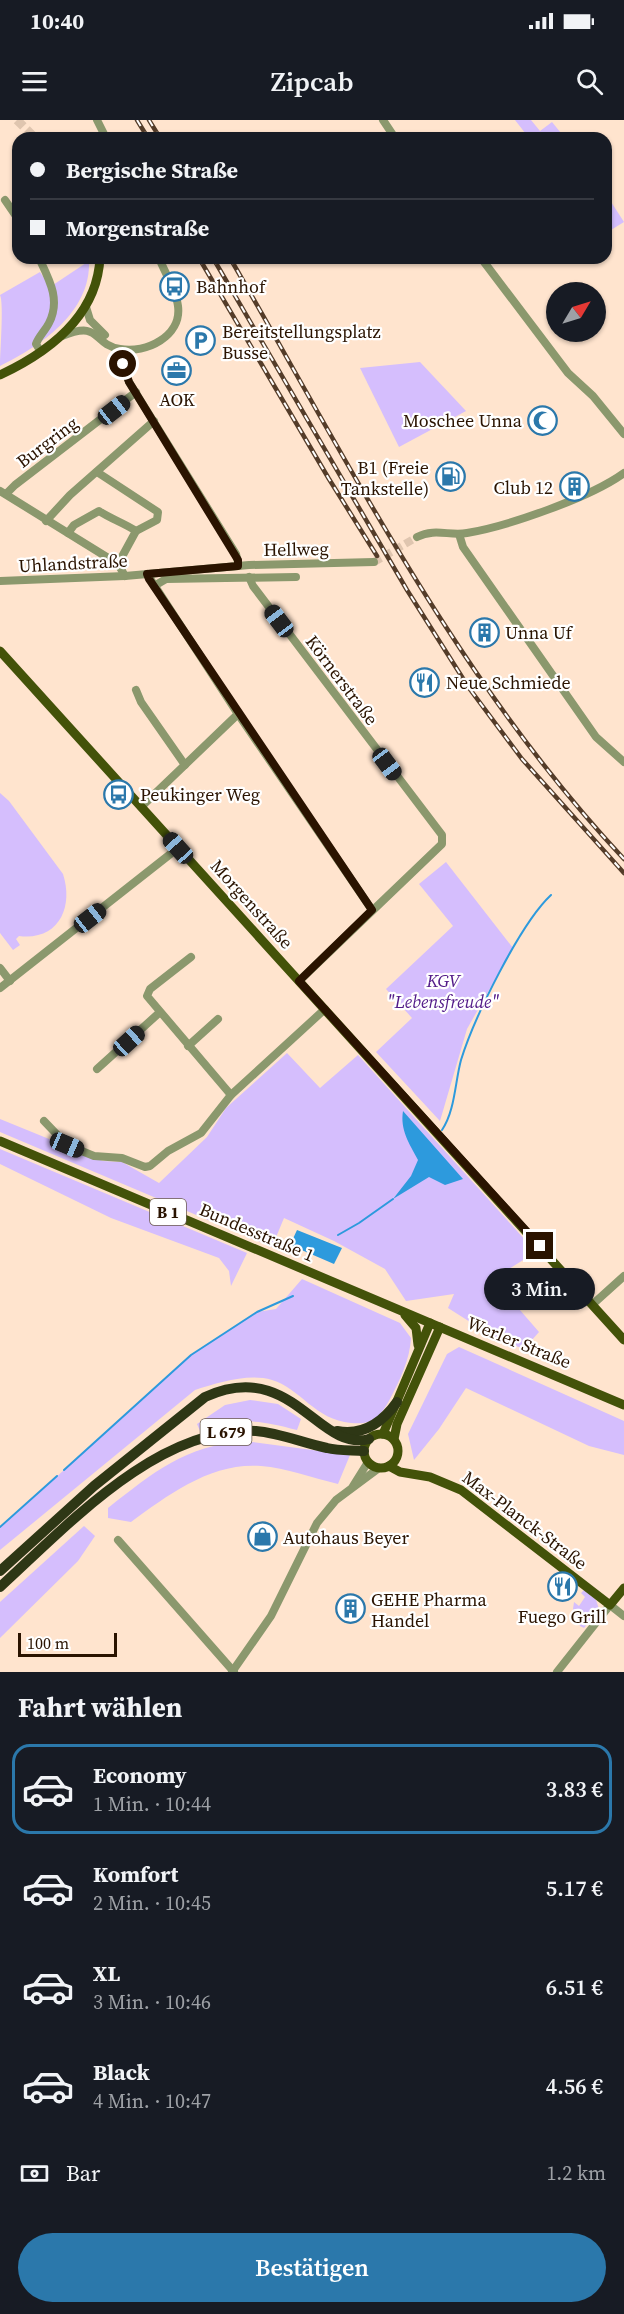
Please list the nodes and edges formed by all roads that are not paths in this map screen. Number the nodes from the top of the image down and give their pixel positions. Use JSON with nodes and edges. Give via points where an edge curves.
{"nodes":[{"id":1,"x":5,"y":200,"type":"dead end"},
{"id":2,"x":12,"y":210,"type":"edge"},
{"id":3,"x":42,"y":264,"type":"edge"},
{"id":4,"x":99,"y":264,"type":"edge"},
{"id":5,"x":161,"y":264,"type":"edge"},
{"id":6,"x":486,"y":264,"type":"edge"},
{"id":7,"x":86,"y":307,"type":"junction"},
{"id":8,"x":60,"y":337,"type":"junction"},
{"id":9,"x":125,"y":350,"type":"junction"},
{"id":10,"x":40,"y":352,"type":"junction"},
{"id":11,"x":0,"y":375,"type":"edge"},
{"id":12,"x":136,"y":392,"type":"junction"},
{"id":13,"x":154,"y":421,"type":"junction"},
{"id":14,"x":624,"y":434,"type":"edge"},
{"id":15,"x":97,"y":472,"type":"junction"},
{"id":16,"x":624,"y":473,"type":"edge"},
{"id":17,"x":3,"y":492,"type":"edge"},
{"id":18,"x":46,"y":521,"type":"junction"},
{"id":19,"x":136,"y":531,"type":"junction"},
{"id":20,"x":68,"y":533,"type":"junction"},
{"id":21,"x":459,"y":534,"type":"junction"},
{"id":22,"x":417,"y":537,"type":"tunnel mouth"},
{"id":23,"x":374,"y":562,"type":"tunnel mouth"},
{"id":24,"x":118,"y":564,"type":"junction"},
{"id":25,"x":238,"y":566,"type":"junction"},
{"id":26,"x":147,"y":574,"type":"junction"},
{"id":27,"x":125,"y":576,"type":"junction"},
{"id":28,"x":249,"y":577,"type":"junction"},
{"id":29,"x":296,"y":577,"type":"dead end"},
{"id":30,"x":0,"y":581,"type":"edge"},
{"id":31,"x":154,"y":586,"type":"junction"},
{"id":32,"x":0,"y":651,"type":"edge"},
{"id":33,"x":136,"y":690,"type":"dead end"},
{"id":34,"x":238,"y":714,"type":"junction"},
{"id":35,"x":624,"y":762,"type":"edge"},
{"id":36,"x":185,"y":765,"type":"junction"},
{"id":37,"x":141,"y":807,"type":"junction"},
{"id":38,"x":178,"y":848,"type":"junction"},
{"id":39,"x":372,"y":910,"type":"junction"},
{"id":40,"x":191,"y":957,"type":"dead end"},
{"id":41,"x":0,"y":968,"type":"edge"},
{"id":42,"x":10,"y":981,"type":"junction"},
{"id":43,"x":299,"y":981,"type":"junction"},
{"id":44,"x":0,"y":988,"type":"edge"},
{"id":45,"x":325,"y":1009,"type":"junction"},
{"id":46,"x":159,"y":1013,"type":"junction"},
{"id":47,"x":218,"y":1019,"type":"dead end"},
{"id":48,"x":188,"y":1046,"type":"junction"},
{"id":49,"x":97,"y":1069,"type":"dead end"},
{"id":50,"x":231,"y":1095,"type":"junction"},
{"id":51,"x":44,"y":1122,"type":"dead end"},
{"id":52,"x":0,"y":1141,"type":"edge"},
{"id":53,"x":624,"y":1276,"type":"edge"},
{"id":54,"x":593,"y":1304,"type":"junction"},
{"id":55,"x":401,"y":1312,"type":"junction"},
{"id":56,"x":430,"y":1323,"type":"junction"},
{"id":57,"x":440,"y":1328,"type":"junction"},
{"id":58,"x":624,"y":1340,"type":"edge"},
{"id":59,"x":418,"y":1353,"type":"junction"},
{"id":60,"x":398,"y":1402,"type":"junction"},
{"id":61,"x":624,"y":1405,"type":"edge"},
{"id":62,"x":333,"y":1430,"type":"junction"},
{"id":63,"x":383,"y":1434,"type":"junction"},
{"id":64,"x":369,"y":1439,"type":"junction"},
{"id":65,"x":394,"y":1439,"type":"junction"},
{"id":66,"x":364,"y":1451,"type":"junction"},
{"id":67,"x":397,"y":1456,"type":"junction"},
{"id":68,"x":368,"y":1462,"type":"junction"},
{"id":69,"x":389,"y":1466,"type":"junction"},
{"id":70,"x":378,"y":1468,"type":"junction"},
{"id":71,"x":414,"y":1474,"type":"junction"},
{"id":72,"x":351,"y":1488,"type":"junction"},
{"id":73,"x":118,"y":1540,"type":"dead end"},
{"id":74,"x":0,"y":1571,"type":"edge"},
{"id":75,"x":0,"y":1587,"type":"edge"},
{"id":76,"x":624,"y":1588,"type":"edge"},
{"id":77,"x":610,"y":1605,"type":"junction"},
{"id":78,"x":624,"y":1616,"type":"edge"},
{"id":79,"x":233,"y":1672,"type":"edge"},
{"id":80,"x":557,"y":1672,"type":"edge"}],
"edges":[{"from":1,"to":2,"type":"street"},
{"from":3,"to":10,"type":"street","via":[[55,302],[51,319],[37,341]]},
{"from":4,"to":7,"type":"main road","via":[[97,282]]},
{"from":5,"to":9,"type":"street","via":[[178,305],[177,322],[160,341],[142,349]]},
{"from":6,"to":14,"type":"street","via":[[568,374]]},
{"from":7,"to":8,"type":"main road"},
{"from":7,"to":9,"type":"street","via":[[93,324]]},
{"from":8,"to":9,"type":"street","via":[[90,331],[110,346]]},
{"from":8,"to":10,"type":"main road"},
{"from":9,"to":12,"type":"street","via":[[124,369]]},
{"from":10,"to":11,"type":"main road"},
{"from":12,"to":13,"type":"street"},
{"from":12,"to":17,"type":"street","name":"Burgring"},
{"from":13,"to":15,"type":"street"},
{"from":13,"to":25,"type":"street","via":[[236,554]]},
{"from":15,"to":18,"type":"street"},
{"from":15,"to":19,"type":"street","via":[[158,512],[157,520]]},
{"from":16,"to":21,"type":"street","via":[[590,493]]},
{"from":17,"to":18,"type":"street"},
{"from":18,"to":20,"type":"street"},
{"from":19,"to":20,"type":"street","via":[[99,511],[74,525]]},
{"from":19,"to":24,"type":"street"},
{"from":20,"to":24,"type":"street"},
{"from":21,"to":22,"type":"street","via":[[435,531]]},
{"from":21,"to":35,"type":"street","via":[[464,547],[596,737]]},
{"from":23,"to":25,"type":"street","name":"Hellweg"},
{"from":24,"to":27,"type":"street"},
{"from":25,"to":26,"type":"street","name":"Hellweg"},
{"from":26,"to":27,"type":"street","name":"Uhlandstraße"},
{"from":26,"to":31,"type":"street"},
{"from":27,"to":30,"type":"street","name":"Uhlandstraße"},
{"from":28,"to":29,"type":"street","name":"Hellweg"},
{"from":28,"to":31,"type":"street","name":"Hellweg","via":[[166,579]]},
{"from":28,"to":39,"type":"street","name":"Körnerstraße","via":[[442,835],[442,844]]},
{"from":31,"to":34,"type":"street"},
{"from":32,"to":37,"type":"main road","name":"Morgenstraße"},
{"from":33,"to":36,"type":"street"},
{"from":34,"to":36,"type":"street"},
{"from":34,"to":39,"type":"street"},
{"from":36,"to":37,"type":"street"},
{"from":37,"to":38,"type":"main road","name":"Morgenstraße"},
{"from":38,"to":42,"type":"street"},
{"from":38,"to":43,"type":"main road","name":"Morgenstraße"},
{"from":39,"to":43,"type":"street","name":"Körnerstraße"},
{"from":40,"to":46,"type":"street","via":[[147,993]]},
{"from":41,"to":42,"type":"street"},
{"from":42,"to":44,"type":"street"},
{"from":43,"to":45,"type":"main road","name":"Morgenstraße"},
{"from":45,"to":50,"type":"street"},
{"from":45,"to":54,"type":"main road","name":"Morgenstraße"},
{"from":46,"to":48,"type":"street"},
{"from":46,"to":49,"type":"street"},
{"from":47,"to":48,"type":"street"},
{"from":48,"to":50,"type":"street"},
{"from":50,"to":51,"type":"street","via":[[201,1133],[145,1167],[122,1158],[94,1156],[67,1145]]},
{"from":52,"to":55,"type":"main road","name":"Bundesstraße 1","number":"B 1"},
{"from":53,"to":54,"type":"street"},
{"from":54,"to":58,"type":"main road","name":"Morgenstraße"},
{"from":55,"to":56,"type":"main road","name":"Werler Straße","number":"B 1"},
{"from":55,"to":59,"type":"main road","via":[[418,1334]]},
{"from":56,"to":57,"type":"main road","name":"Werler Straße","number":"B 1"},
{"from":56,"to":59,"type":"main road"},
{"from":57,"to":61,"type":"main road","name":"Werler Straße","number":"B 1"},
{"from":57,"to":65,"type":"main road"},
{"from":59,"to":60,"type":"main road"},
{"from":60,"to":62,"type":"highway","via":[[370,1428]]},
{"from":60,"to":63,"type":"main road"},
{"from":62,"to":64,"type":"highway","number":"L 679","via":[[349,1439]]},
{"from":62,"to":74,"type":"highway","number":"L 679","via":[[272,1391],[252,1386],[204,1397],[94,1486]]},
{"from":63,"to":64,"type":"main road"},
{"from":63,"to":65,"type":"main road"},
{"from":64,"to":66,"type":"main road"},
{"from":65,"to":67,"type":"main road"},
{"from":66,"to":68,"type":"main road"},
{"from":66,"to":75,"type":"highway","number":"L 679","via":[[329,1448],[256,1431],[204,1436],[172,1449],[103,1496]]},
{"from":67,"to":69,"type":"main road"},
{"from":67,"to":71,"type":"main road","name":"Max-Planck-Straße","via":[[405,1469]]},
{"from":68,"to":70,"type":"main road"},
{"from":68,"to":72,"type":"street"},
{"from":69,"to":70,"type":"main road"},
{"from":69,"to":71,"type":"main road","name":"Max-Planck-Straße","via":[[400,1473]]},
{"from":70,"to":72,"type":"street"},
{"from":71,"to":77,"type":"main road","name":"Max-Planck-Straße","via":[[461,1490]]},
{"from":72,"to":79,"type":"street","via":[[317,1523],[271,1616]]},
{"from":73,"to":79,"type":"street"},
{"from":76,"to":77,"type":"main road"},
{"from":77,"to":78,"type":"street","name":"Max-Planck-Straße"},
{"from":77,"to":80,"type":"street"}]}
